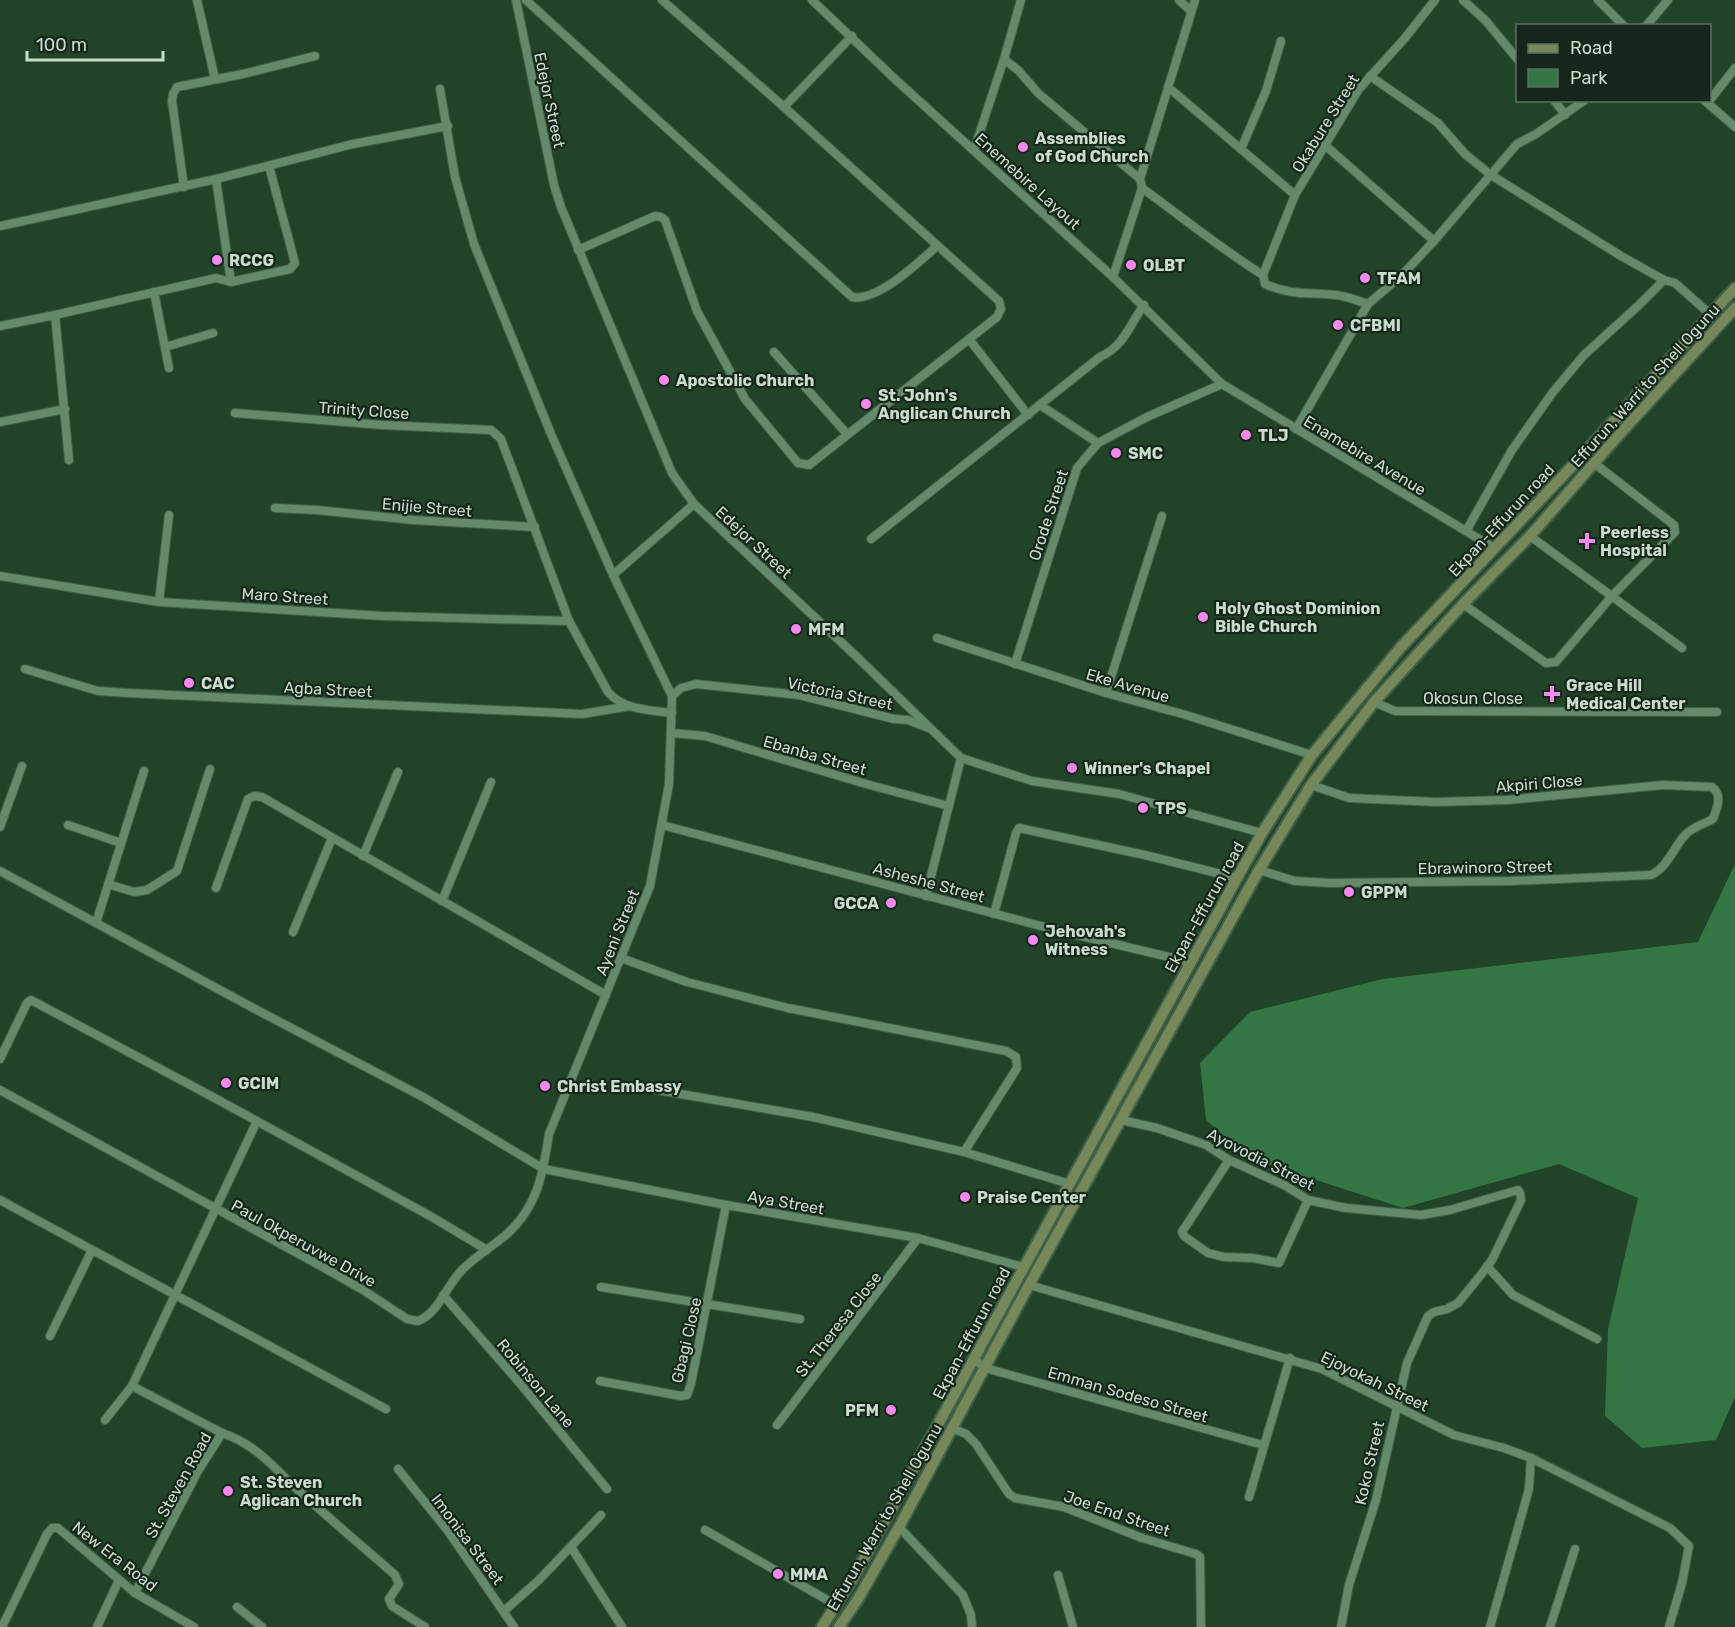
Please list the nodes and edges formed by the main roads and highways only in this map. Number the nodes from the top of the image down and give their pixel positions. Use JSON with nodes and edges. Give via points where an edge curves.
{"nodes":[{"id":1,"x":1735,"y":288,"type":"edge"},
{"id":2,"x":1735,"y":308,"type":"edge"},
{"id":3,"x":822,"y":1627,"type":"edge"},
{"id":4,"x":839,"y":1627,"type":"edge"}],
"edges":[{"from":1,"to":3,"type":"main road","name":"Ekpan-Effurun road","via":[[1401,647],[1312,755],[1262,832],[855,1575]]},
{"from":2,"to":4,"type":"main road","name":"Effurun, Warri to Shell Ogunu","via":[[1374,702],[1311,785],[1259,870],[899,1527]]}]}
